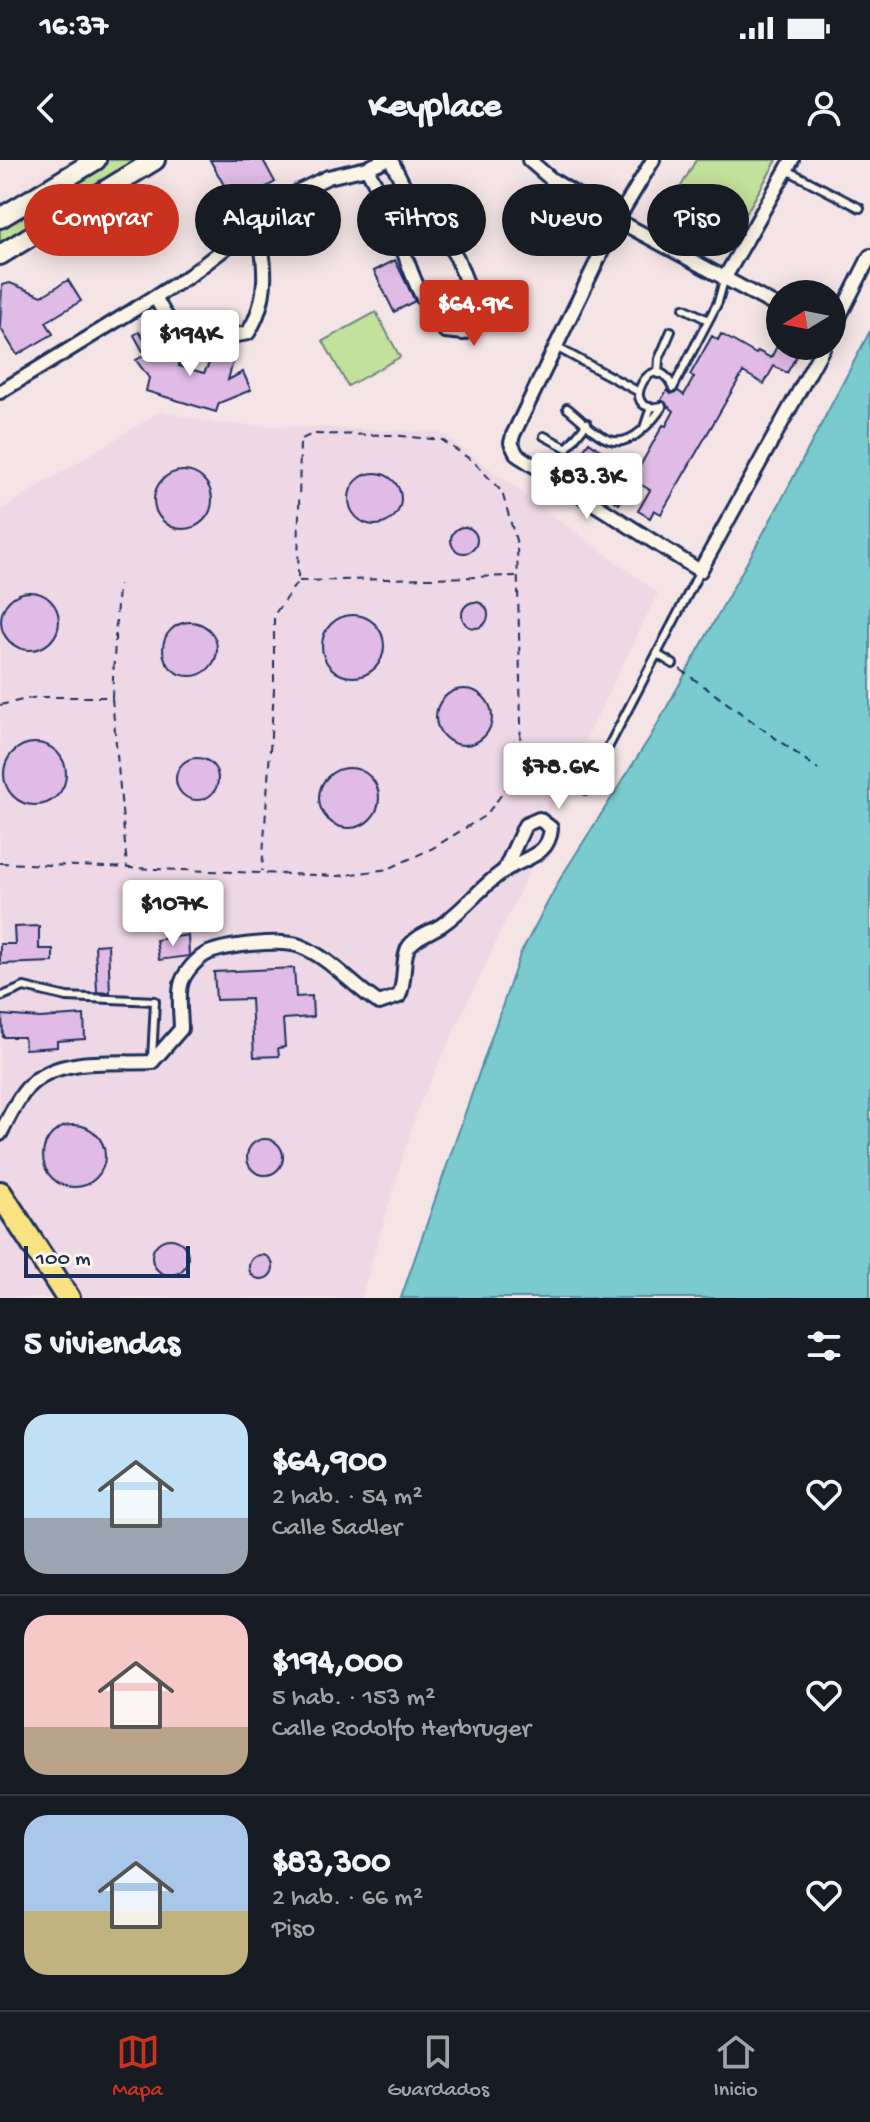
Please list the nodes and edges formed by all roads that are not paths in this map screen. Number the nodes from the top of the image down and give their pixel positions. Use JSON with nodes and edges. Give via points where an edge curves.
{"nodes":[{"id":1,"x":155,"y":160,"type":"edge"},
{"id":2,"x":388,"y":160,"type":"edge"},
{"id":3,"x":529,"y":160,"type":"edge"},
{"id":4,"x":653,"y":160,"type":"edge"},
{"id":5,"x":91,"y":161,"type":"edge"},
{"id":6,"x":790,"y":165,"type":"edge"},
{"id":7,"x":367,"y":168,"type":"junction"},
{"id":8,"x":314,"y":184,"type":"edge"},
{"id":9,"x":559,"y":184,"type":"edge"},
{"id":10,"x":631,"y":197,"type":"edge"},
{"id":11,"x":860,"y":208,"type":"dead end"},
{"id":12,"x":0,"y":218,"type":"edge"},
{"id":13,"x":631,"y":228,"type":"edge"},
{"id":14,"x":0,"y":255,"type":"edge"},
{"id":15,"x":215,"y":256,"type":"edge"},
{"id":16,"x":265,"y":256,"type":"edge"},
{"id":17,"x":600,"y":256,"type":"edge"},
{"id":18,"x":870,"y":256,"type":"edge"},
{"id":19,"x":724,"y":279,"type":"junction"},
{"id":20,"x":155,"y":297,"type":"junction"},
{"id":21,"x":766,"y":301,"type":"edge"},
{"id":22,"x":846,"y":303,"type":"edge"},
{"id":23,"x":684,"y":308,"type":"dead end"},
{"id":24,"x":708,"y":320,"type":"junction"},
{"id":25,"x":671,"y":331,"type":"dead end"},
{"id":26,"x":556,"y":347,"type":"junction"},
{"id":27,"x":816,"y":360,"type":"edge"},
{"id":28,"x":658,"y":374,"type":"junction"},
{"id":29,"x":0,"y":392,"type":"edge"},
{"id":30,"x":639,"y":392,"type":"junction"},
{"id":31,"x":651,"y":407,"type":"junction"},
{"id":32,"x":567,"y":408,"type":"dead end"},
{"id":33,"x":587,"y":423,"type":"junction"},
{"id":34,"x":644,"y":428,"type":"junction"},
{"id":35,"x":544,"y":436,"type":"dead end"},
{"id":36,"x":700,"y":571,"type":"junction"},
{"id":37,"x":657,"y":654,"type":"junction"},
{"id":38,"x":673,"y":664,"type":"road end"},
{"id":39,"x":586,"y":790,"type":"dead end"},
{"id":40,"x":504,"y":871,"type":"dead end"},
{"id":41,"x":0,"y":997,"type":"edge"},
{"id":42,"x":152,"y":1062,"type":"junction"},
{"id":43,"x":0,"y":1134,"type":"edge"},
{"id":44,"x":0,"y":1193,"type":"edge"},
{"id":45,"x":68,"y":1298,"type":"edge"}],
"edges":[{"from":1,"to":14,"type":"main road"},
{"from":2,"to":7,"type":"street"},
{"from":2,"to":7,"type":"street","via":[[410,198],[429,214],[470,287],[479,314],[464,333],[445,331],[427,309]]},
{"from":3,"to":9,"type":"street"},
{"from":4,"to":10,"type":"street"},
{"from":5,"to":12,"type":"main road"},
{"from":6,"to":11,"type":"lane"},
{"from":6,"to":19,"type":"street"},
{"from":7,"to":8,"type":"street"},
{"from":13,"to":19,"type":"street"},
{"from":15,"to":20,"type":"street"},
{"from":16,"to":20,"type":"street","via":[[260,315],[248,333],[198,335],[169,319]]},
{"from":17,"to":26,"type":"street"},
{"from":18,"to":22,"type":"street"},
{"from":19,"to":21,"type":"street"},
{"from":19,"to":24,"type":"lane"},
{"from":20,"to":29,"type":"street"},
{"from":23,"to":24,"type":"lane"},
{"from":24,"to":28,"type":"lane","via":[[673,388]]},
{"from":25,"to":28,"type":"lane"},
{"from":26,"to":30,"type":"lane"},
{"from":26,"to":36,"type":"street","via":[[511,443],[517,455]]},
{"from":27,"to":36,"type":"street"},
{"from":28,"to":30,"type":"lane","via":[[644,378]]},
{"from":30,"to":31,"type":"lane"},
{"from":31,"to":34,"type":"lane"},
{"from":31,"to":34,"type":"lane","via":[[663,406]]},
{"from":32,"to":33,"type":"lane"},
{"from":33,"to":34,"type":"lane","via":[[614,443],[629,441]]},
{"from":33,"to":35,"type":"lane","via":[[567,448]]},
{"from":36,"to":37,"type":"lane"},
{"from":37,"to":38,"type":"lane"},
{"from":37,"to":39,"type":"lane"},
{"from":40,"to":42,"type":"street","via":[[444,923],[414,940],[406,951],[399,996],[379,1003],[346,973],[298,946],[274,943],[207,953],[181,984],[181,1029]]},
{"from":41,"to":42,"type":"lane","via":[[24,987],[67,997],[155,1001]]},
{"from":42,"to":43,"type":"street","via":[[76,1066],[40,1076]]},
{"from":44,"to":45,"type":"highway"}]}
